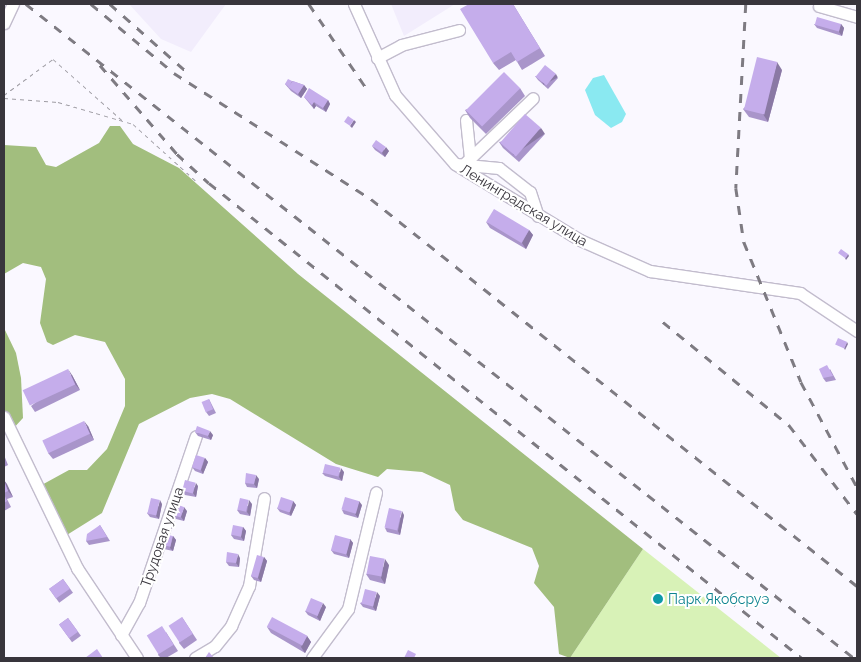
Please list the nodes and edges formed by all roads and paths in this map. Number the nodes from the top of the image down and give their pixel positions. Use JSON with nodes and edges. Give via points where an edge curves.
{"nodes":[{"id":1,"x":13,"y":4,"type":"edge"},
{"id":2,"x":354,"y":4,"type":"edge"},
{"id":3,"x":819,"y":6,"type":"dead end"},
{"id":4,"x":857,"y":17,"type":"edge"},
{"id":5,"x":4,"y":23,"type":"edge"},
{"id":6,"x":459,"y":30,"type":"dead end"},
{"id":7,"x":376,"y":58,"type":"junction"},
{"id":8,"x":4,"y":95,"type":"edge"},
{"id":9,"x":4,"y":98,"type":"edge"},
{"id":10,"x":533,"y":98,"type":"dead end"},
{"id":11,"x":466,"y":120,"type":"edge"},
{"id":12,"x":123,"y":121,"type":"junction"},
{"id":13,"x":463,"y":162,"type":"junction"},
{"id":14,"x":195,"y":180,"type":"dead end"},
{"id":15,"x":538,"y":216,"type":"junction"},
{"id":16,"x":857,"y":330,"type":"edge"},
{"id":17,"x":4,"y":417,"type":"edge"},
{"id":18,"x":196,"y":436,"type":"edge"},
{"id":19,"x":376,"y":492,"type":"dead end"},
{"id":20,"x":264,"y":498,"type":"dead end"},
{"id":21,"x":121,"y":635,"type":"junction"},
{"id":22,"x":137,"y":658,"type":"edge"},
{"id":23,"x":195,"y":658,"type":"edge"},
{"id":24,"x":312,"y":658,"type":"edge"}],
"edges":[{"from":1,"to":5,"type":"street"},
{"from":2,"to":7,"type":"street","name":"Ленинградская улица"},
{"from":3,"to":4,"type":"street"},
{"from":6,"to":7,"type":"street","via":[[401,46]]},
{"from":7,"to":13,"type":"street","name":"Ленинградская улица","via":[[395,95]]},
{"from":8,"to":12,"type":"path","via":[[53,59]]},
{"from":9,"to":12,"type":"path","via":[[58,102]]},
{"from":10,"to":13,"type":"street"},
{"from":11,"to":13,"type":"street"},
{"from":12,"to":14,"type":"path","via":[[150,136]]},
{"from":13,"to":15,"type":"street","name":"Ленинградская улица"},
{"from":13,"to":15,"type":"street","via":[[499,168],[530,192]]},
{"from":15,"to":16,"type":"street","name":"Ленинградская улица","via":[[650,271],[800,293]]},
{"from":17,"to":21,"type":"street","via":[[77,568]]},
{"from":18,"to":21,"type":"street","name":"Трудовая улица","via":[[139,603]]},
{"from":19,"to":24,"type":"street","via":[[348,609]]},
{"from":20,"to":23,"type":"street","via":[[246,594],[231,626],[215,646]]},
{"from":21,"to":22,"type":"street"}]}
